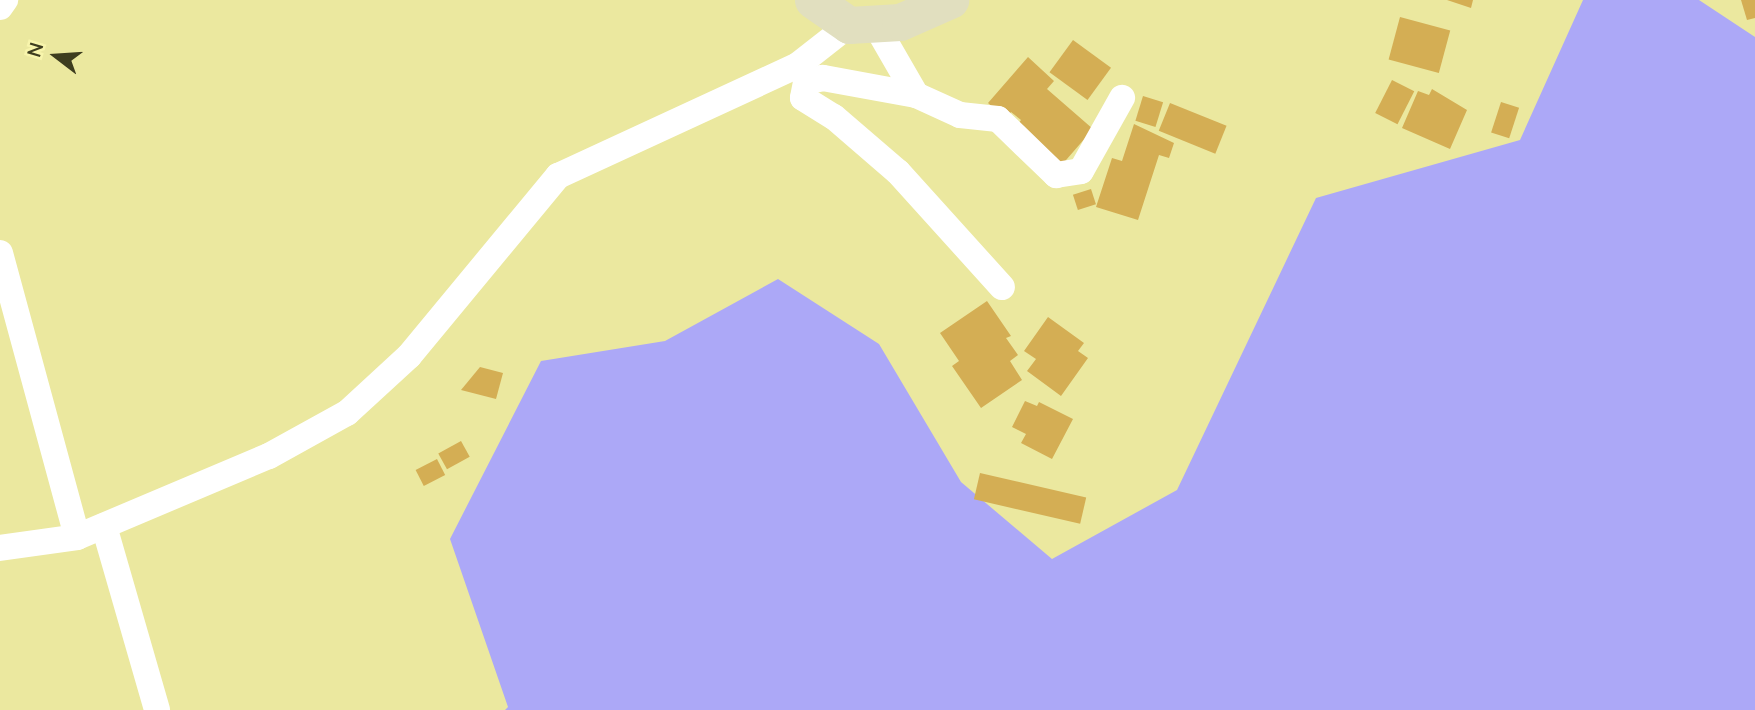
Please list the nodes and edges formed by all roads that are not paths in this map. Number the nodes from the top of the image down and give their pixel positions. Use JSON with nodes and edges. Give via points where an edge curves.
{"nodes":[{"id":1,"x":5,"y":0,"type":"edge"},
{"id":2,"x":813,"y":0,"type":"edge"},
{"id":3,"x":950,"y":0,"type":"edge"},
{"id":4,"x":0,"y":7,"type":"edge"},
{"id":5,"x":862,"y":24,"type":"junction"},
{"id":6,"x":916,"y":95,"type":"junction"},
{"id":7,"x":1122,"y":98,"type":"dead end"},
{"id":8,"x":0,"y":253,"type":"edge"},
{"id":9,"x":1002,"y":287,"type":"dead end"},
{"id":10,"x":104,"y":526,"type":"junction"},
{"id":11,"x":77,"y":537,"type":"junction"},
{"id":12,"x":0,"y":548,"type":"edge"},
{"id":13,"x":157,"y":710,"type":"edge"}],
"edges":[{"from":1,"to":4,"type":"street"},
{"from":2,"to":5,"type":"street"},
{"from":3,"to":5,"type":"street","via":[[900,22]]},
{"from":5,"to":6,"type":"street"},
{"from":5,"to":10,"type":"street","via":[[798,65],[558,176],[408,356],[347,413],[270,456]]},
{"from":6,"to":7,"type":"street","via":[[960,115],[998,119],[1056,175],[1081,171]]},
{"from":6,"to":9,"type":"street","via":[[823,78],[806,82],[803,98],[834,117],[898,172]]},
{"from":8,"to":11,"type":"street"},
{"from":10,"to":11,"type":"street"},
{"from":10,"to":13,"type":"street"},
{"from":11,"to":12,"type":"street"}]}
